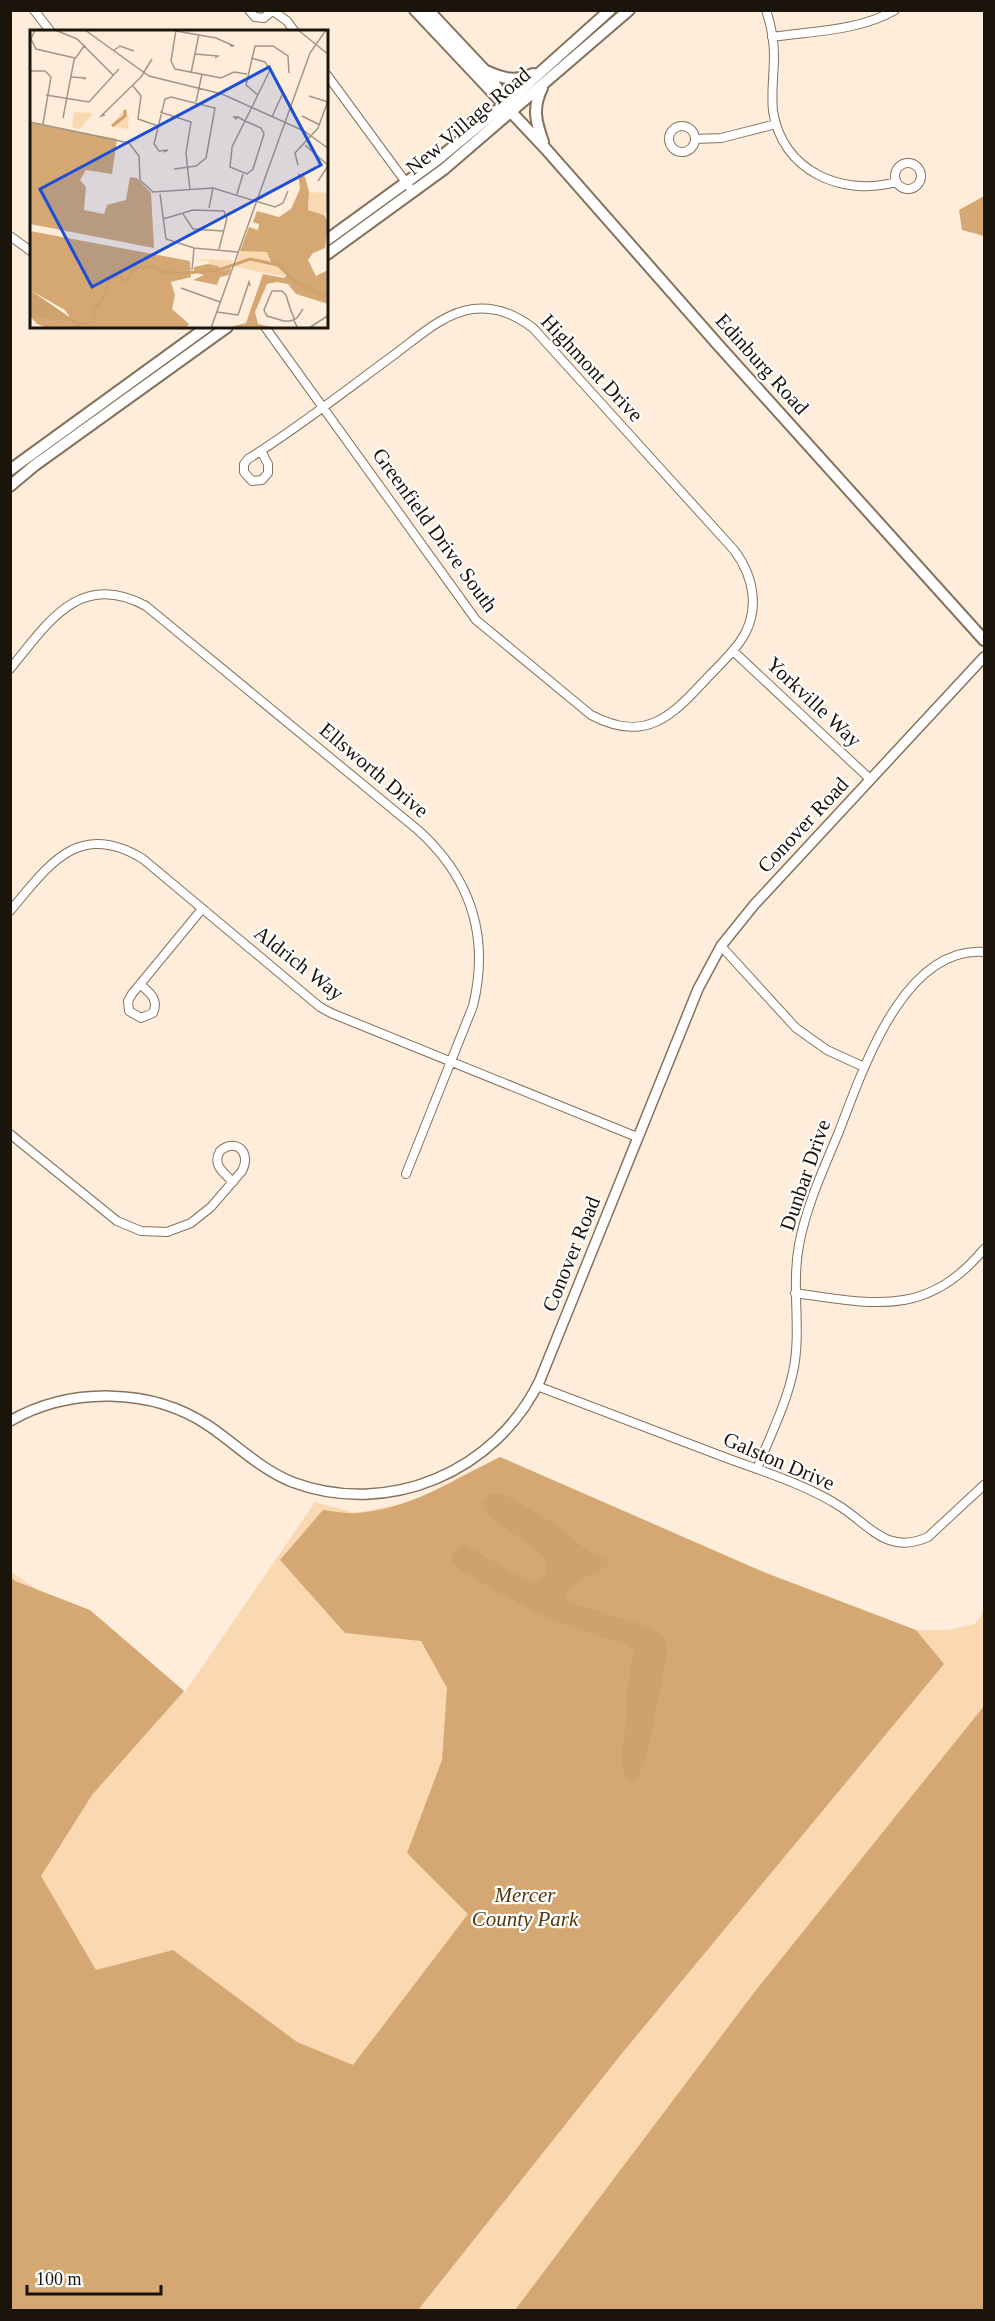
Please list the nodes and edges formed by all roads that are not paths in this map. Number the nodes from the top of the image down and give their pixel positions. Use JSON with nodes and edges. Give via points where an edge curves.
{"nodes":[{"id":1,"x":34,"y":10,"type":"edge"},
{"id":2,"x":249,"y":10,"type":"edge"},
{"id":3,"x":415,"y":10,"type":"edge"},
{"id":4,"x":428,"y":10,"type":"edge"},
{"id":5,"x":610,"y":10,"type":"edge"},
{"id":6,"x":629,"y":10,"type":"edge"},
{"id":7,"x":766,"y":10,"type":"edge"},
{"id":8,"x":895,"y":10,"type":"edge"},
{"id":9,"x":273,"y":11,"type":"edge"},
{"id":10,"x":49,"y":30,"type":"edge"},
{"id":11,"x":294,"y":30,"type":"edge"},
{"id":12,"x":772,"y":37,"type":"junction"},
{"id":13,"x":484,"y":70,"type":"junction"},
{"id":14,"x":542,"y":71,"type":"junction"},
{"id":15,"x":328,"y":76,"type":"edge"},
{"id":16,"x":548,"y":81,"type":"junction"},
{"id":17,"x":509,"y":108,"type":"junction"},
{"id":18,"x":776,"y":124,"type":"junction"},
{"id":19,"x":695,"y":140,"type":"dead end"},
{"id":20,"x":545,"y":148,"type":"junction"},
{"id":21,"x":896,"y":182,"type":"dead end"},
{"id":22,"x":410,"y":187,"type":"junction"},
{"id":23,"x":10,"y":236,"type":"edge"},
{"id":24,"x":328,"y":239,"type":"edge"},
{"id":25,"x":30,"y":251,"type":"edge"},
{"id":26,"x":328,"y":253,"type":"edge"},
{"id":27,"x":206,"y":328,"type":"edge"},
{"id":28,"x":226,"y":328,"type":"edge"},
{"id":29,"x":266,"y":328,"type":"edge"},
{"id":30,"x":322,"y":407,"type":"junction"},
{"id":31,"x":261,"y":451,"type":"dead end"},
{"id":32,"x":10,"y":470,"type":"edge"},
{"id":33,"x":10,"y":486,"type":"edge"},
{"id":34,"x":753,"y":595,"type":"joint"},
{"id":35,"x":984,"y":640,"type":"edge"},
{"id":36,"x":733,"y":651,"type":"junction"},
{"id":37,"x":984,"y":657,"type":"edge"},
{"id":38,"x":10,"y":669,"type":"edge"},
{"id":39,"x":870,"y":779,"type":"junction"},
{"id":40,"x":202,"y":909,"type":"junction"},
{"id":41,"x":10,"y":911,"type":"edge"},
{"id":42,"x":721,"y":946,"type":"junction"},
{"id":43,"x":984,"y":952,"type":"edge"},
{"id":44,"x":140,"y":984,"type":"dead end"},
{"id":45,"x":451,"y":1062,"type":"junction"},
{"id":46,"x":864,"y":1067,"type":"junction"},
{"id":47,"x":10,"y":1134,"type":"edge"},
{"id":48,"x":637,"y":1137,"type":"junction"},
{"id":49,"x":406,"y":1173,"type":"dead end"},
{"id":50,"x":233,"y":1182,"type":"junction"},
{"id":51,"x":984,"y":1249,"type":"edge"},
{"id":52,"x":795,"y":1293,"type":"junction"},
{"id":53,"x":537,"y":1386,"type":"junction"},
{"id":54,"x":10,"y":1422,"type":"edge"},
{"id":55,"x":757,"y":1469,"type":"junction"},
{"id":56,"x":984,"y":1485,"type":"edge"}],
"edges":[{"from":1,"to":10,"type":"street"},
{"from":2,"to":9,"type":"street","via":[[259,18]]},
{"from":3,"to":17,"type":"main road","name":"Edinburg Road"},
{"from":4,"to":13,"type":"main road","name":"Edinburg Road"},
{"from":5,"to":14,"type":"main road","name":"New Village Road"},
{"from":6,"to":16,"type":"main road","name":"New Village Road"},
{"from":7,"to":12,"type":"street"},
{"from":8,"to":12,"type":"street","via":[[857,25]]},
{"from":9,"to":11,"type":"street"},
{"from":12,"to":18,"type":"street"},
{"from":13,"to":14,"type":"main road","via":[[516,80]]},
{"from":13,"to":17,"type":"main road","name":"Edinburg Road"},
{"from":14,"to":17,"type":"main road","name":"New Village Road"},
{"from":15,"to":22,"type":"street"},
{"from":16,"to":17,"type":"main road","name":"New Village Road"},
{"from":16,"to":20,"type":"main road","via":[[535,108]]},
{"from":17,"to":20,"type":"main road","name":"Edinburg Road"},
{"from":17,"to":22,"type":"main road","name":"New Village Road"},
{"from":18,"to":19,"type":"street","via":[[721,138]]},
{"from":18,"to":21,"type":"street","via":[[789,149],[822,177],[852,187]]},
{"from":20,"to":35,"type":"main road","name":"Edinburg Road"},
{"from":22,"to":24,"type":"main road","name":"New Village Road"},
{"from":22,"to":26,"type":"main road","name":"New Village Road"},
{"from":23,"to":25,"type":"street"},
{"from":27,"to":32,"type":"main road"},
{"from":28,"to":33,"type":"main road"},
{"from":29,"to":30,"type":"street","name":"Greenfield Drive South"},
{"from":30,"to":31,"type":"street","name":"Highmont Drive"},
{"from":30,"to":34,"type":"street","name":"Highmont Drive","via":[[446,318],[473,309],[511,314],[533,328],[734,550],[747,571]]},
{"from":30,"to":36,"type":"street","name":"Greenfield Drive South","via":[[476,620],[591,715],[628,727],[660,720],[684,704]]},
{"from":34,"to":36,"type":"street","name":"Greenfield Drive South","via":[[746,632]]},
{"from":36,"to":39,"type":"street","name":"Yorkville Way"},
{"from":37,"to":39,"type":"street","name":"Conover Road"},
{"from":38,"to":45,"type":"street","name":"Ellsworth Drive","via":[[51,620],[71,603],[108,594],[134,599],[418,830],[458,875],[477,929],[477,989]]},
{"from":39,"to":42,"type":"street","name":"Conover Road"},
{"from":40,"to":41,"type":"street","name":"Aldrich Way","via":[[131,852],[92,845],[68,851],[48,865]]},
{"from":40,"to":44,"type":"street"},
{"from":40,"to":45,"type":"street","name":"Aldrich Way","via":[[320,1007]]},
{"from":42,"to":46,"type":"street","via":[[796,1028],[827,1050]]},
{"from":42,"to":48,"type":"street","name":"Conover Road","via":[[698,989]]},
{"from":43,"to":46,"type":"street","name":"Dunbar Drive","via":[[951,958],[919,980],[891,1014]]},
{"from":45,"to":48,"type":"street","name":"Aldrich Way"},
{"from":45,"to":49,"type":"street","name":"Ellsworth Drive"},
{"from":46,"to":52,"type":"street","name":"Dunbar Drive","via":[[804,1222]]},
{"from":47,"to":50,"type":"street","via":[[117,1221],[141,1231],[166,1232],[191,1223]]},
{"from":48,"to":53,"type":"street","name":"Conover Road"},
{"from":50,"to":50,"type":"street","via":[[246,1164],[246,1157],[239,1147],[230,1146],[220,1151],[217,1163]]},
{"from":51,"to":52,"type":"street","via":[[948,1284],[903,1301],[871,1303]]},
{"from":52,"to":55,"type":"street","name":"Dunbar Drive","via":[[793,1371]]},
{"from":53,"to":54,"type":"street","name":"Conover Road","via":[[515,1421],[469,1463],[416,1487],[373,1495],[331,1492],[290,1481],[256,1462],[207,1424],[153,1401],[115,1396],[71,1400],[36,1408]]},
{"from":53,"to":55,"type":"street","name":"Galston Drive"},
{"from":55,"to":56,"type":"street","name":"Galston Drive","via":[[830,1500],[880,1537],[909,1544],[928,1537]]}]}
